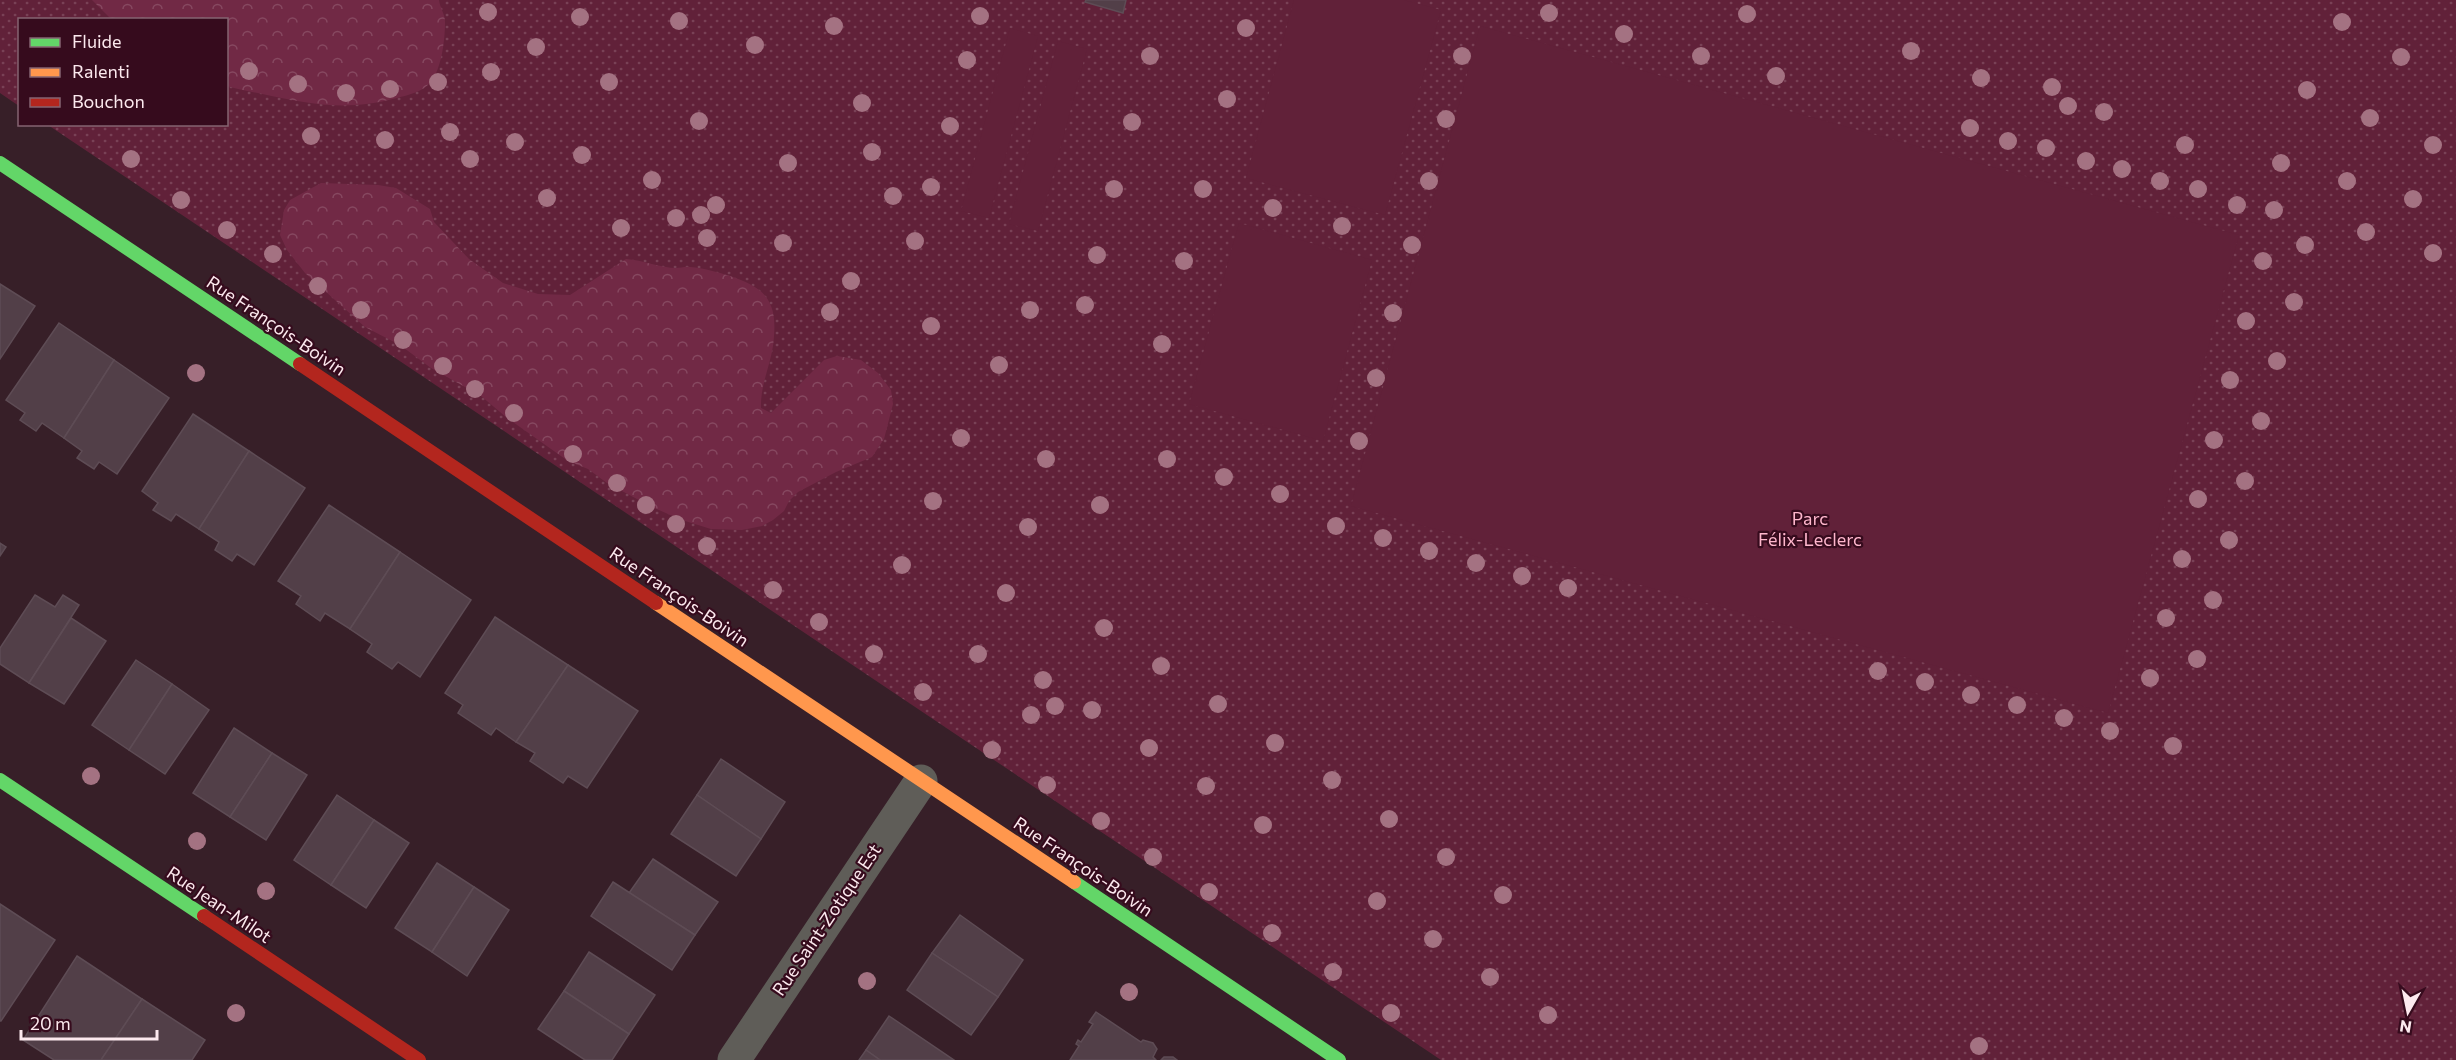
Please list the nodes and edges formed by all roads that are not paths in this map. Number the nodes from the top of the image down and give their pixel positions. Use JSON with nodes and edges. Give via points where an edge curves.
{"nodes":[{"id":1,"x":0,"y":163,"type":"edge"},
{"id":2,"x":0,"y":780,"type":"edge"},
{"id":3,"x":921,"y":781,"type":"junction"},
{"id":4,"x":419,"y":1060,"type":"edge"},
{"id":5,"x":734,"y":1060,"type":"edge"},
{"id":6,"x":1339,"y":1060,"type":"edge"}],
"edges":[{"from":1,"to":3,"type":"street","name":"Rue François-Boivin"},
{"from":2,"to":4,"type":"street","name":"Rue Jean-Milot"},
{"from":3,"to":5,"type":"street","name":"Rue Saint-Zotique Est"},
{"from":3,"to":6,"type":"street","name":"Rue François-Boivin"}]}
